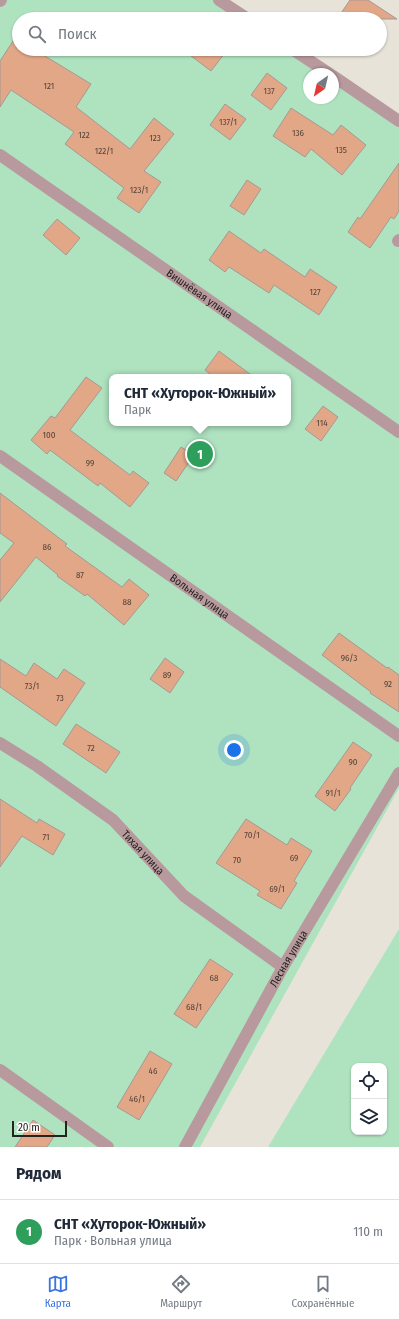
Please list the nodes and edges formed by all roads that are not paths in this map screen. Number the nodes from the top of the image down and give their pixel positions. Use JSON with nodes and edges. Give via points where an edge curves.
{"nodes":[{"id":1,"x":219,"y":0,"type":"edge"},
{"id":2,"x":237,"y":12,"type":"edge"},
{"id":3,"x":303,"y":56,"type":"edge"},
{"id":4,"x":321,"y":68,"type":"edge"},
{"id":5,"x":339,"y":80,"type":"edge"},
{"id":6,"x":399,"y":121,"type":"edge"},
{"id":7,"x":0,"y":155,"type":"edge"},
{"id":8,"x":399,"y":432,"type":"edge"},
{"id":9,"x":0,"y":456,"type":"edge"},
{"id":10,"x":399,"y":736,"type":"edge"},
{"id":11,"x":0,"y":743,"type":"edge"},
{"id":12,"x":399,"y":773,"type":"edge"},
{"id":13,"x":283,"y":967,"type":"junction"},
{"id":14,"x":0,"y":1070,"type":"edge"},
{"id":15,"x":108,"y":1147,"type":"edge"},
{"id":16,"x":185,"y":1147,"type":"edge"}],
"edges":[{"from":1,"to":2,"type":"street"},
{"from":3,"to":4,"type":"street"},
{"from":5,"to":6,"type":"street"},
{"from":7,"to":8,"type":"street","name":"Вишнёвая улица"},
{"from":9,"to":10,"type":"street","name":"Вольная улица"},
{"from":11,"to":13,"type":"street","name":"Тихая улица","via":[[113,820],[184,896]]},
{"from":12,"to":13,"type":"street","name":"Лесная улица"},
{"from":13,"to":16,"type":"street","name":"Лесная улица"},
{"from":14,"to":15,"type":"street"}]}
